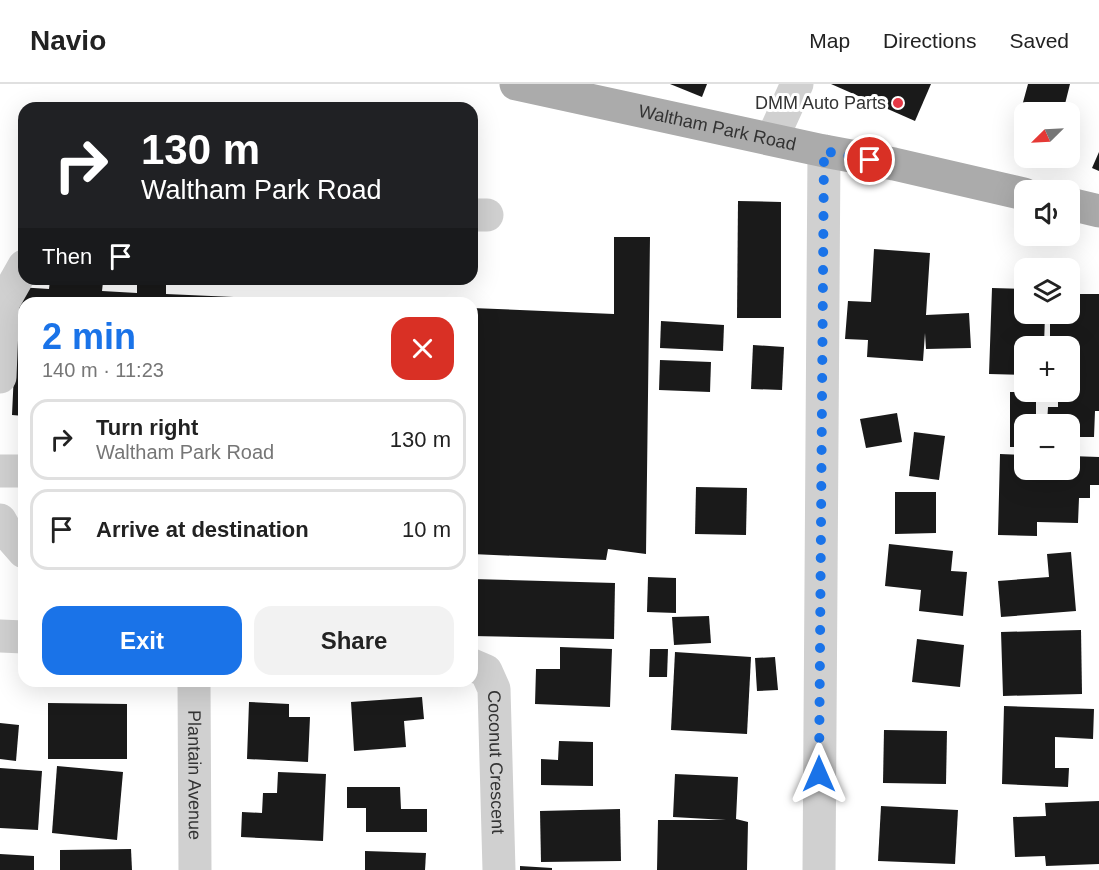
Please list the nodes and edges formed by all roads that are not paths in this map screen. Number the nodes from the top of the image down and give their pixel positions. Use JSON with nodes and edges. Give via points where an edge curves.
{"nodes":[{"id":1,"x":516,"y":84,"type":"edge"},
{"id":2,"x":796,"y":84,"type":"edge"},
{"id":3,"x":772,"y":139,"type":"junction"},
{"id":4,"x":824,"y":151,"type":"junction"},
{"id":5,"x":1014,"y":192,"type":"edge"},
{"id":6,"x":1080,"y":206,"type":"edge"},
{"id":7,"x":1099,"y":211,"type":"edge"},
{"id":8,"x":18,"y":277,"type":"edge"},
{"id":9,"x":0,"y":377,"type":"edge"},
{"id":10,"x":0,"y":471,"type":"edge"},
{"id":11,"x":18,"y":471,"type":"edge"},
{"id":12,"x":0,"y":520,"type":"edge"},
{"id":13,"x":18,"y":545,"type":"edge"},
{"id":14,"x":0,"y":636,"type":"edge"},
{"id":15,"x":18,"y":637,"type":"edge"},
{"id":16,"x":478,"y":668,"type":"edge"},
{"id":17,"x":194,"y":687,"type":"edge"},
{"id":18,"x":195,"y":870,"type":"edge"},
{"id":19,"x":499,"y":870,"type":"edge"},
{"id":20,"x":819,"y":870,"type":"edge"}],
"edges":[{"from":1,"to":3,"type":"main road","name":"Waltham Park Road"},
{"from":2,"to":3,"type":"street"},
{"from":3,"to":4,"type":"main road","name":"Waltham Park Road"},
{"from":4,"to":5,"type":"main road","name":"Waltham Park Road"},
{"from":4,"to":20,"type":"street"},
{"from":6,"to":7,"type":"main road"},
{"from":8,"to":9,"type":"street","via":[[3,303]]},
{"from":10,"to":11,"type":"street"},
{"from":12,"to":13,"type":"street"},
{"from":14,"to":15,"type":"street"},
{"from":16,"to":19,"type":"street","name":"Coconut Crescent","via":[[486,671],[494,690]]},
{"from":17,"to":18,"type":"street","name":"Plantain Avenue"}]}
